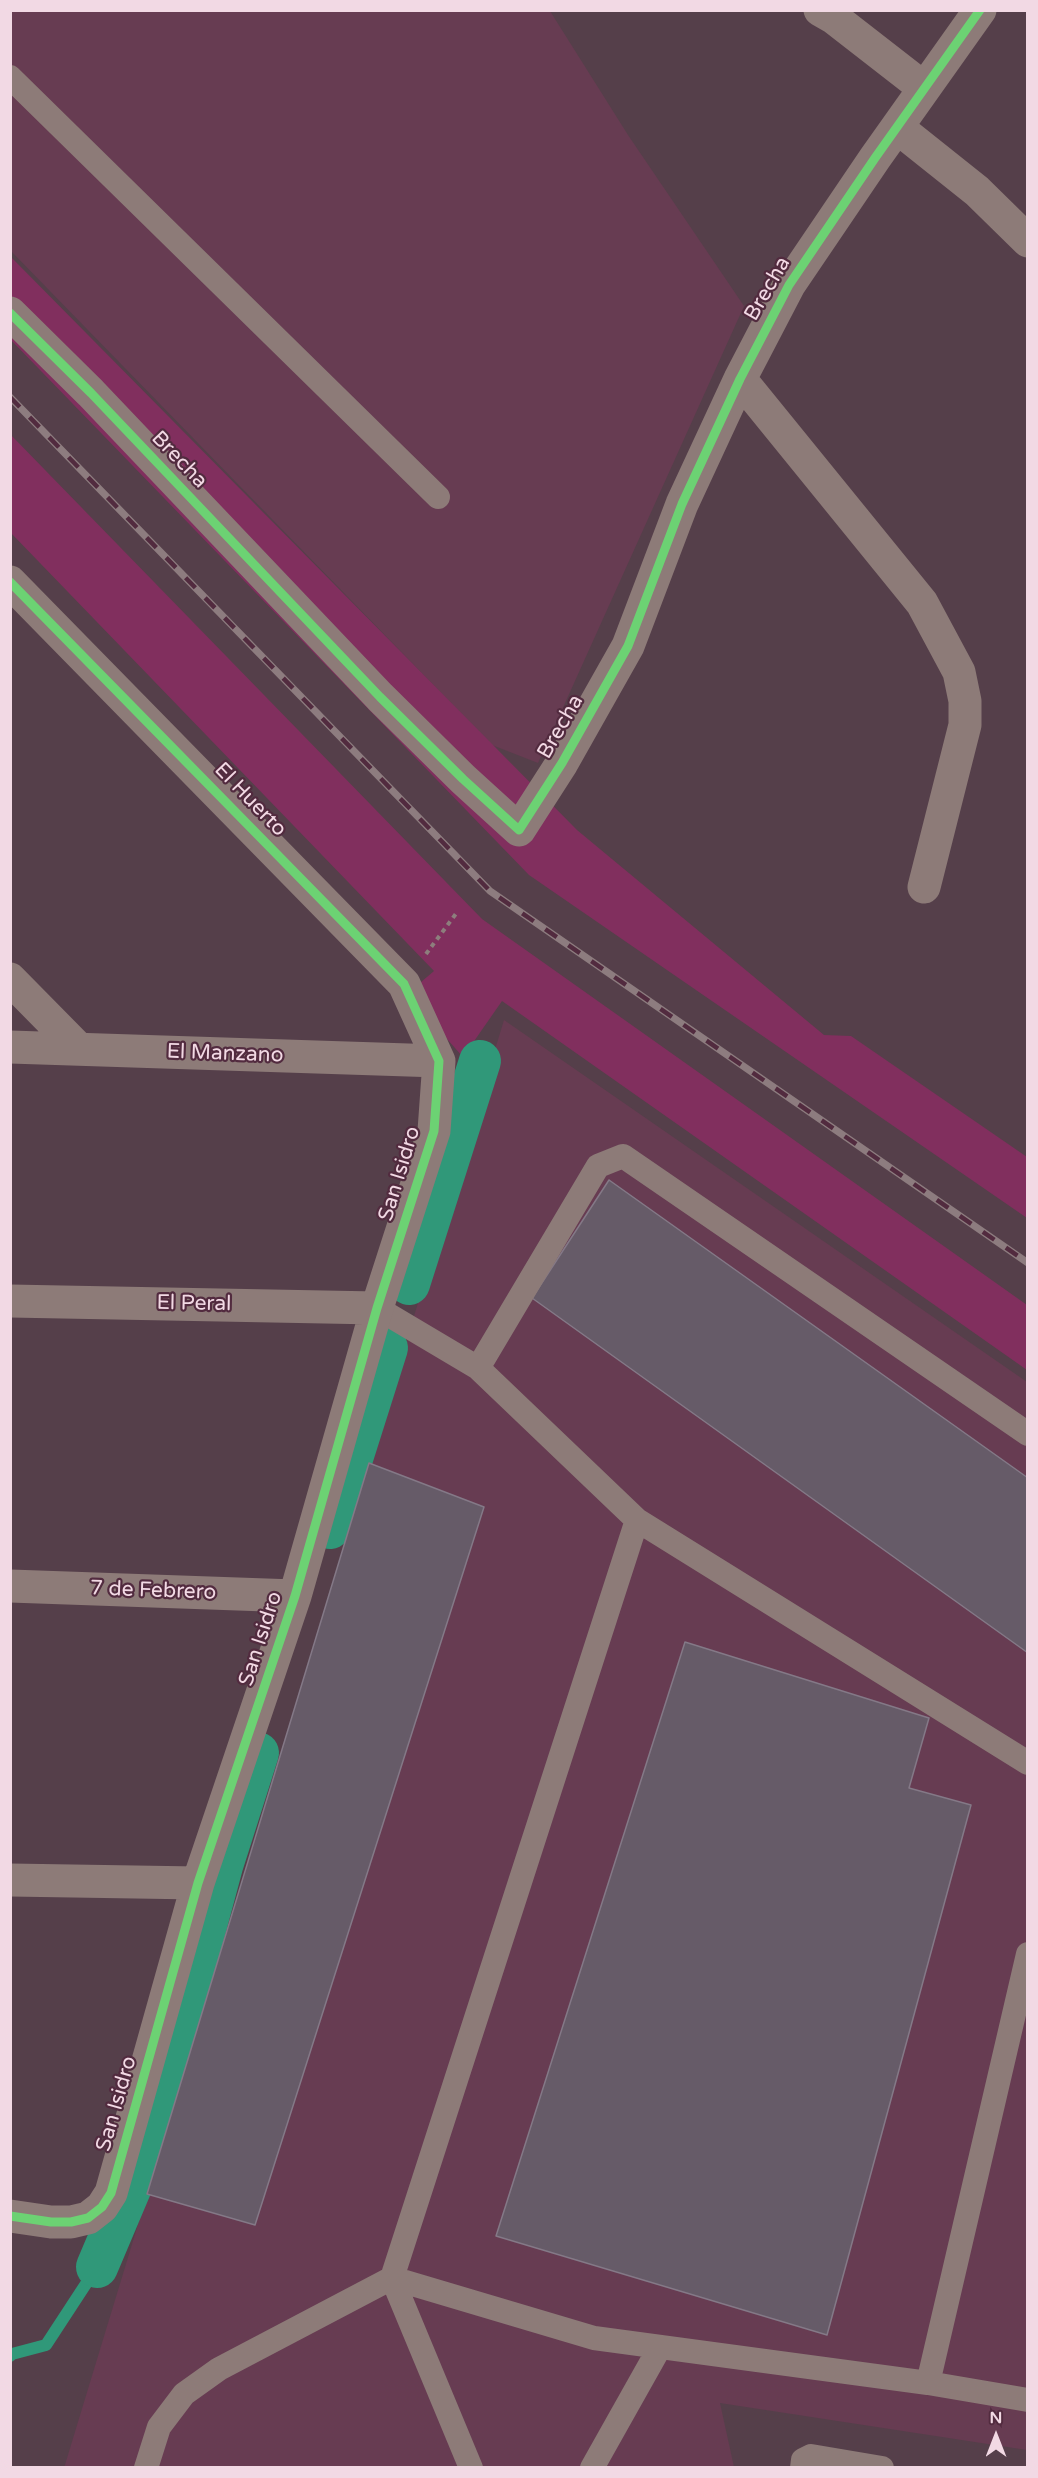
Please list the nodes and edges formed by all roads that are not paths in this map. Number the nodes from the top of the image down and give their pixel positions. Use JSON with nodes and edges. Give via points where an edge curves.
{"nodes":[{"id":1,"x":820,"y":10,"type":"edge"},
{"id":2,"x":980,"y":10,"type":"edge"},
{"id":3,"x":10,"y":77,"type":"edge"},
{"id":4,"x":924,"y":88,"type":"junction"},
{"id":5,"x":898,"y":128,"type":"junction"},
{"id":6,"x":1028,"y":242,"type":"edge"},
{"id":7,"x":10,"y":313,"type":"edge"},
{"id":8,"x":740,"y":379,"type":"junction"},
{"id":9,"x":438,"y":497,"type":"dead end"},
{"id":10,"x":10,"y":582,"type":"edge"},
{"id":11,"x":924,"y":887,"type":"dead end"},
{"id":12,"x":10,"y":979,"type":"edge"},
{"id":13,"x":10,"y":1047,"type":"edge"},
{"id":14,"x":79,"y":1049,"type":"junction"},
{"id":15,"x":439,"y":1060,"type":"junction"},
{"id":16,"x":10,"y":1301,"type":"edge"},
{"id":17,"x":377,"y":1308,"type":"junction"},
{"id":18,"x":478,"y":1368,"type":"junction"},
{"id":19,"x":1028,"y":1434,"type":"edge"},
{"id":20,"x":637,"y":1520,"type":"junction"},
{"id":21,"x":10,"y":1586,"type":"edge"},
{"id":22,"x":295,"y":1596,"type":"junction"},
{"id":23,"x":1028,"y":1763,"type":"edge"},
{"id":24,"x":10,"y":1880,"type":"edge"},
{"id":25,"x":198,"y":1883,"type":"junction"},
{"id":26,"x":1028,"y":1954,"type":"edge"},
{"id":27,"x":10,"y":2216,"type":"edge"},
{"id":28,"x":392,"y":2278,"type":"junction"},
{"id":29,"x":660,"y":2347,"type":"junction"},
{"id":30,"x":928,"y":2383,"type":"junction"},
{"id":31,"x":1028,"y":2400,"type":"edge"},
{"id":32,"x":146,"y":2468,"type":"edge"},
{"id":33,"x":471,"y":2468,"type":"edge"},
{"id":34,"x":592,"y":2468,"type":"edge"},
{"id":35,"x":802,"y":2468,"type":"edge"},
{"id":36,"x":882,"y":2468,"type":"edge"}],
"edges":[{"from":1,"to":4,"type":"street"},
{"from":2,"to":4,"type":"street","name":"Brecha"},
{"from":3,"to":9,"type":"lane"},
{"from":4,"to":5,"type":"street","name":"Brecha"},
{"from":5,"to":6,"type":"street","via":[[977,191]]},
{"from":5,"to":8,"type":"street","name":"Brecha","via":[[789,285]]},
{"from":7,"to":8,"type":"street","name":"Brecha","via":[[380,697],[519,830],[628,646],[682,504]]},
{"from":8,"to":11,"type":"street","via":[[922,603],[959,672],[965,725]]},
{"from":10,"to":15,"type":"street","name":"El Huerto","via":[[404,984]]},
{"from":12,"to":14,"type":"street"},
{"from":13,"to":14,"type":"street","name":"El Manzano"},
{"from":14,"to":15,"type":"street","name":"El Manzano"},
{"from":15,"to":17,"type":"street","name":"San Isidro","via":[[434,1131]]},
{"from":16,"to":17,"type":"street","name":"El Peral"},
{"from":17,"to":18,"type":"lane"},
{"from":17,"to":22,"type":"street","name":"San Isidro"},
{"from":18,"to":19,"type":"lane","via":[[598,1166],[623,1156]]},
{"from":18,"to":20,"type":"lane"},
{"from":20,"to":23,"type":"lane"},
{"from":20,"to":28,"type":"lane"},
{"from":21,"to":22,"type":"street","name":"7 de Febrero"},
{"from":22,"to":25,"type":"street","name":"San Isidro"},
{"from":24,"to":25,"type":"street"},
{"from":25,"to":27,"type":"street","name":"San Isidro","via":[[111,2193],[88,2218],[71,2222]]},
{"from":26,"to":30,"type":"lane"},
{"from":28,"to":29,"type":"lane","via":[[594,2338]]},
{"from":28,"to":32,"type":"lane","via":[[219,2369],[184,2394],[159,2427]]},
{"from":28,"to":33,"type":"lane"},
{"from":29,"to":30,"type":"lane"},
{"from":29,"to":34,"type":"lane"},
{"from":30,"to":31,"type":"lane"},
{"from":35,"to":36,"type":"lane","via":[[803,2460],[811,2456]]}]}
